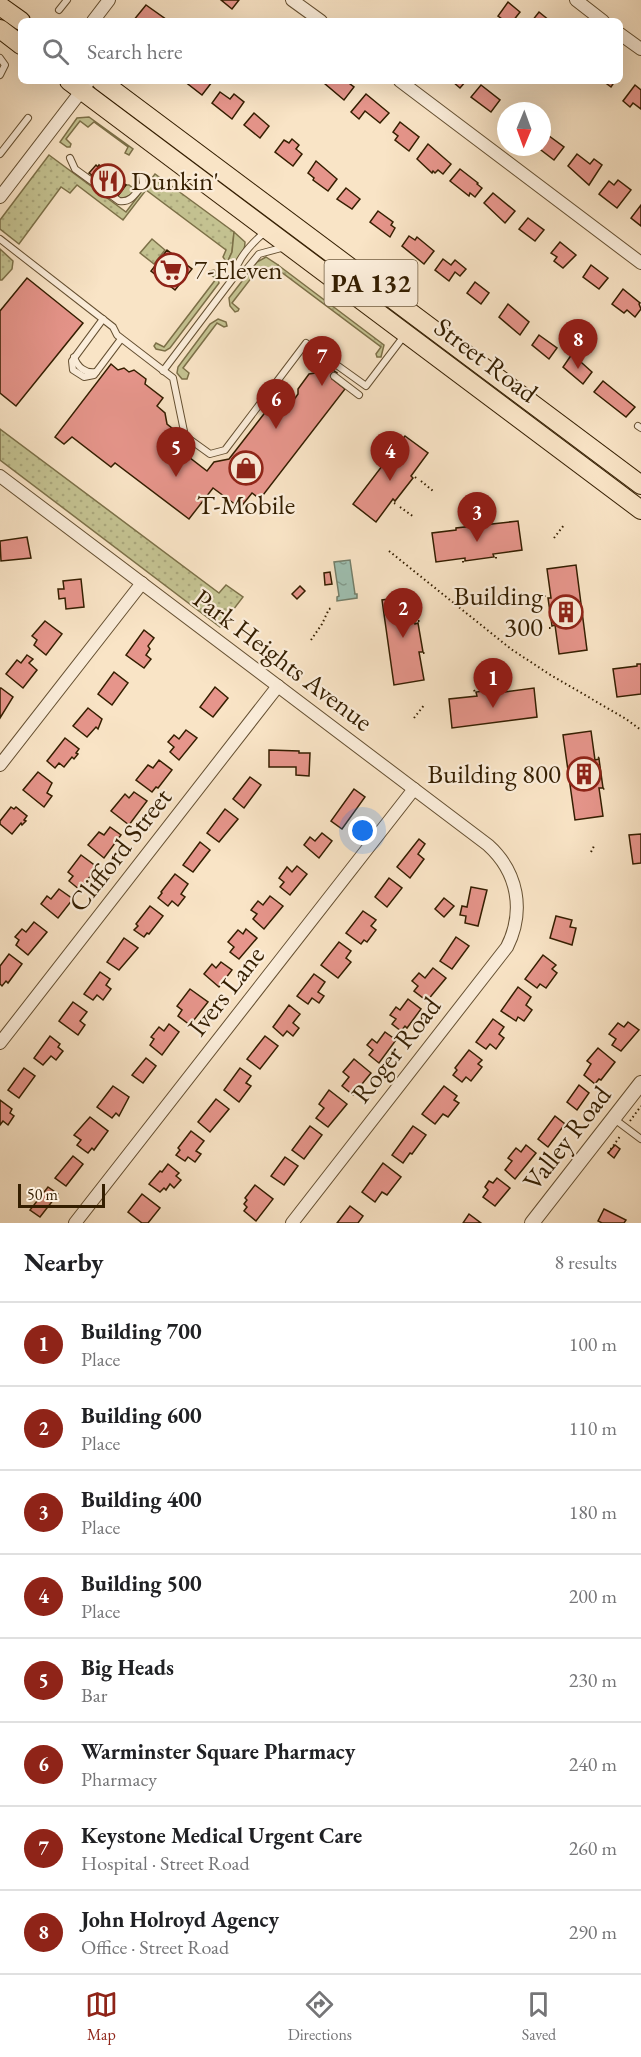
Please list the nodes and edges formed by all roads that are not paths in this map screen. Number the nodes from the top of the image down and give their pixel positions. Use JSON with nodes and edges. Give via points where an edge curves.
{"nodes":[{"id":1,"x":67,"y":0,"type":"edge"},
{"id":2,"x":109,"y":0,"type":"edge"},
{"id":3,"x":292,"y":0,"type":"edge"},
{"id":4,"x":576,"y":0,"type":"edge"},
{"id":5,"x":0,"y":6,"type":"edge"},
{"id":6,"x":59,"y":10,"type":"dead end"},
{"id":7,"x":99,"y":18,"type":"edge"},
{"id":8,"x":317,"y":18,"type":"edge"},
{"id":9,"x":599,"y":18,"type":"edge"},
{"id":10,"x":18,"y":19,"type":"edge"},
{"id":11,"x":0,"y":29,"type":"edge"},
{"id":12,"x":623,"y":36,"type":"edge"},
{"id":13,"x":18,"y":43,"type":"edge"},
{"id":14,"x":641,"y":49,"type":"edge"},
{"id":15,"x":0,"y":58,"type":"edge"},
{"id":16,"x":0,"y":75,"type":"edge"},
{"id":17,"x":80,"y":84,"type":"edge"},
{"id":18,"x":105,"y":84,"type":"edge"},
{"id":19,"x":404,"y":84,"type":"edge"},
{"id":20,"x":28,"y":118,"type":"dead end"},
{"id":21,"x":0,"y":154,"type":"edge"},
{"id":22,"x":70,"y":158,"type":"dead end"},
{"id":23,"x":142,"y":176,"type":"dead end"},
{"id":24,"x":2,"y":189,"type":"edge"},
{"id":25,"x":273,"y":229,"type":"junction"},
{"id":26,"x":295,"y":237,"type":"junction"},
{"id":27,"x":0,"y":239,"type":"edge"},
{"id":28,"x":641,"y":263,"type":"edge"},
{"id":29,"x":234,"y":277,"type":"junction"},
{"id":30,"x":103,"y":319,"type":"junction"},
{"id":31,"x":406,"y":334,"type":"junction"},
{"id":32,"x":122,"y":339,"type":"junction"},
{"id":33,"x":321,"y":354,"type":"junction"},
{"id":34,"x":323,"y":368,"type":"dead end"},
{"id":35,"x":163,"y":371,"type":"junction"},
{"id":36,"x":334,"y":376,"type":"dead end"},
{"id":37,"x":359,"y":395,"type":"dead end"},
{"id":38,"x":2,"y":482,"type":"edge"},
{"id":39,"x":641,"y":485,"type":"edge"},
{"id":40,"x":641,"y":510,"type":"edge"},
{"id":41,"x":142,"y":583,"type":"junction"},
{"id":42,"x":278,"y":686,"type":"junction"},
{"id":43,"x":0,"y":765,"type":"edge"},
{"id":44,"x":414,"y":789,"type":"junction"},
{"id":45,"x":517,"y":898,"type":"joint"},
{"id":46,"x":0,"y":1042,"type":"edge"},
{"id":47,"x":641,"y":1083,"type":"edge"},
{"id":48,"x":614,"y":1118,"type":"junction"},
{"id":49,"x":641,"y":1139,"type":"edge"},
{"id":50,"x":75,"y":1223,"type":"edge"},
{"id":51,"x":292,"y":1223,"type":"edge"},
{"id":52,"x":532,"y":1223,"type":"edge"}],
"edges":[{"from":1,"to":6,"type":"lane"},
{"from":2,"to":7,"type":"street"},
{"from":3,"to":8,"type":"street"},
{"from":4,"to":9,"type":"street"},
{"from":5,"to":10,"type":"main road"},
{"from":11,"to":13,"type":"main road"},
{"from":12,"to":14,"type":"street"},
{"from":15,"to":16,"type":"lane","via":[[5,65]]},
{"from":17,"to":24,"type":"street"},
{"from":17,"to":25,"type":"main road","name":"Street Road","number":"PA 132"},
{"from":18,"to":26,"type":"main road","name":"Street Road","number":"PA 132"},
{"from":19,"to":28,"type":"street"},
{"from":20,"to":21,"type":"lane"},
{"from":22,"to":23,"type":"lane","via":[[75,170],[119,201],[133,197],[142,184]]},
{"from":25,"to":26,"type":"main road","name":"Street Road","number":"PA 132"},
{"from":25,"to":29,"type":"lane","via":[[256,240]]},
{"from":26,"to":29,"type":"lane","via":[[259,254]]},
{"from":26,"to":31,"type":"main road","name":"Street Road","number":"PA 132"},
{"from":26,"to":39,"type":"main road","name":"Street Road","number":"PA 132"},
{"from":27,"to":30,"type":"lane"},
{"from":29,"to":35,"type":"lane"},
{"from":30,"to":32,"type":"lane"},
{"from":30,"to":32,"type":"lane","via":[[74,357],[78,365],[96,372]]},
{"from":31,"to":33,"type":"lane","via":[[366,386]]},
{"from":31,"to":40,"type":"main road","name":"Street Road","number":"PA 132"},
{"from":32,"to":35,"type":"lane"},
{"from":33,"to":34,"type":"lane"},
{"from":33,"to":35,"type":"lane","via":[[306,343],[225,450],[214,454],[185,436],[173,378]]},
{"from":36,"to":37,"type":"lane"},
{"from":38,"to":41,"type":"street","name":"Park Heights Avenue"},
{"from":41,"to":42,"type":"street","name":"Park Heights Avenue"},
{"from":41,"to":43,"type":"street"},
{"from":42,"to":44,"type":"street","name":"Park Heights Avenue"},
{"from":42,"to":46,"type":"street","name":"Clifford Street"},
{"from":44,"to":45,"type":"street","name":"Park Heights Avenue","via":[[496,852],[510,874]]},
{"from":44,"to":50,"type":"street","name":"Ivers Lane"},
{"from":45,"to":51,"type":"street","name":"Roger Road","via":[[516,922],[507,947]]},
{"from":47,"to":48,"type":"street","name":"Valley Road"},
{"from":48,"to":49,"type":"lane"},
{"from":48,"to":52,"type":"street","name":"Valley Road"}]}
